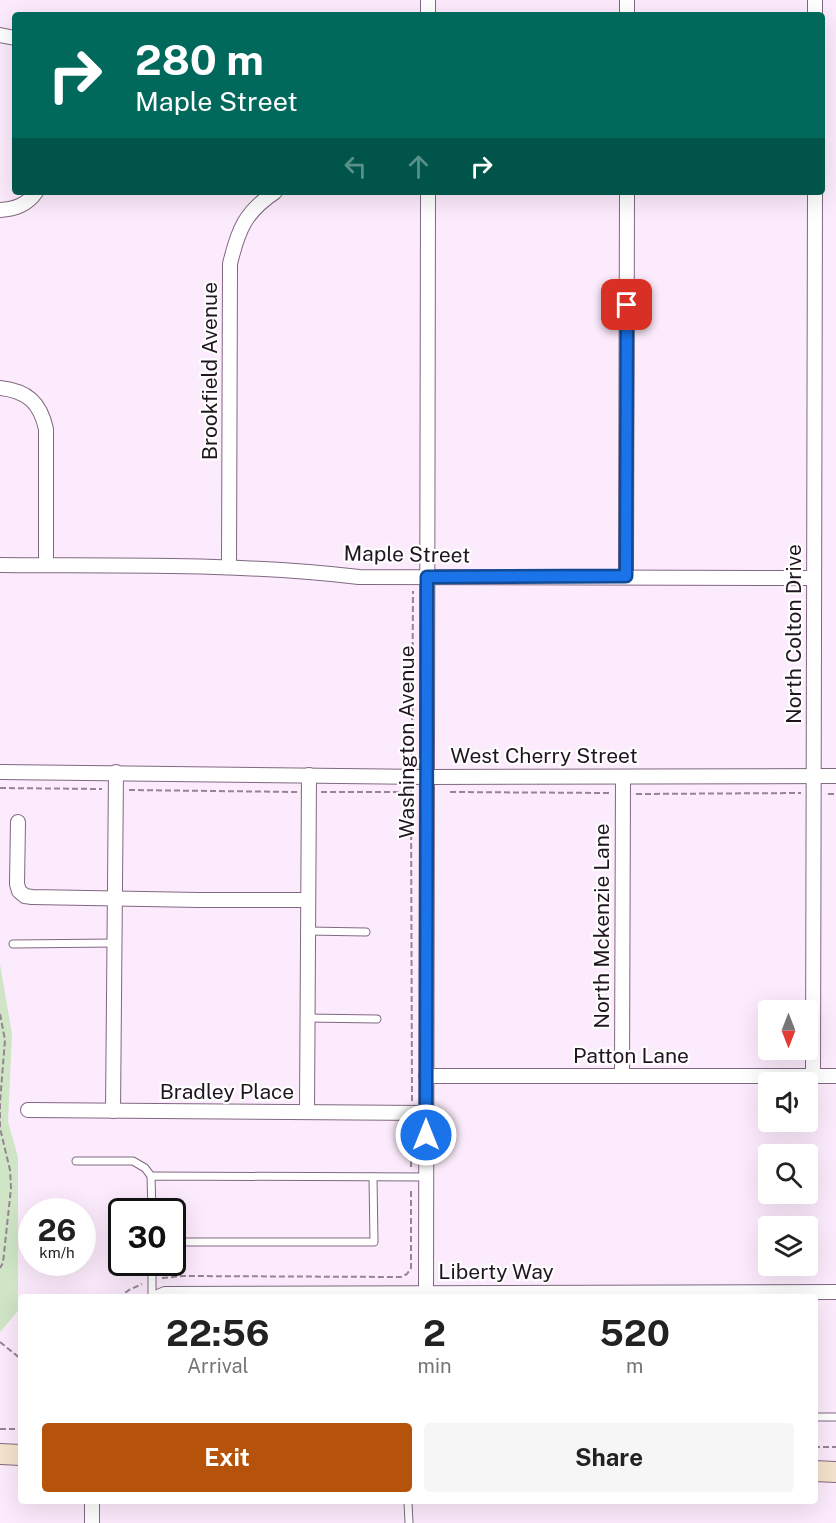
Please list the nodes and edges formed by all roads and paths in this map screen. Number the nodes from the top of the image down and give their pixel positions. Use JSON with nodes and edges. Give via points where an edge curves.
{"nodes":[{"id":1,"x":33,"y":195,"type":"edge"},
{"id":2,"x":271,"y":195,"type":"edge"},
{"id":3,"x":428,"y":195,"type":"edge"},
{"id":4,"x":627,"y":195,"type":"edge"},
{"id":5,"x":815,"y":195,"type":"edge"},
{"id":6,"x":0,"y":210,"type":"edge"},
{"id":7,"x":0,"y":388,"type":"edge"},
{"id":8,"x":0,"y":565,"type":"edge"},
{"id":9,"x":46,"y":566,"type":"junction"},
{"id":10,"x":230,"y":567,"type":"junction"},
{"id":11,"x":626,"y":576,"type":"junction"},
{"id":12,"x":427,"y":577,"type":"junction"},
{"id":13,"x":814,"y":578,"type":"junction"},
{"id":14,"x":0,"y":772,"type":"edge"},
{"id":15,"x":116,"y":772,"type":"junction"},
{"id":16,"x":309,"y":775,"type":"junction"},
{"id":17,"x":814,"y":776,"type":"junction"},
{"id":18,"x":836,"y":776,"type":"edge"},
{"id":19,"x":427,"y":777,"type":"junction"},
{"id":20,"x":622,"y":777,"type":"junction"},
{"id":21,"x":18,"y":822,"type":"dead end"},
{"id":22,"x":116,"y":899,"type":"junction"},
{"id":23,"x":308,"y":900,"type":"junction"},
{"id":24,"x":308,"y":931,"type":"junction"},
{"id":25,"x":366,"y":932,"type":"dead end"},
{"id":26,"x":115,"y":943,"type":"junction"},
{"id":27,"x":13,"y":944,"type":"dead end"},
{"id":28,"x":0,"y":1014,"type":"edge"},
{"id":29,"x":307,"y":1018,"type":"junction"},
{"id":30,"x":377,"y":1019,"type":"dead end"},
{"id":31,"x":813,"y":1072,"type":"edge"},
{"id":32,"x":426,"y":1076,"type":"junction"},
{"id":33,"x":621,"y":1076,"type":"junction"},
{"id":34,"x":758,"y":1076,"type":"edge"},
{"id":35,"x":818,"y":1076,"type":"edge"},
{"id":36,"x":836,"y":1076,"type":"edge"},
{"id":37,"x":0,"y":1102,"type":"edge"},
{"id":38,"x":28,"y":1110,"type":"dead end"},
{"id":39,"x":113,"y":1111,"type":"junction"},
{"id":40,"x":307,"y":1112,"type":"junction"},
{"id":41,"x":426,"y":1113,"type":"junction"},
{"id":42,"x":76,"y":1161,"type":"dead end"},
{"id":43,"x":151,"y":1176,"type":"junction"},
{"id":44,"x":373,"y":1176,"type":"junction"},
{"id":45,"x":426,"y":1177,"type":"junction"},
{"id":46,"x":152,"y":1198,"type":"edge"},
{"id":47,"x":186,"y":1242,"type":"edge"},
{"id":48,"x":0,"y":1268,"type":"edge"},
{"id":49,"x":407,"y":1274,"type":"dead end"},
{"id":50,"x":152,"y":1276,"type":"edge"},
{"id":51,"x":152,"y":1281,"type":"junction"},
{"id":52,"x":836,"y":1292,"type":"edge"},
{"id":53,"x":124,"y":1294,"type":"edge"},
{"id":54,"x":154,"y":1294,"type":"edge"},
{"id":55,"x":429,"y":1294,"type":"edge"},
{"id":56,"x":775,"y":1294,"type":"edge"},
{"id":57,"x":0,"y":1342,"type":"edge"},
{"id":58,"x":18,"y":1357,"type":"edge"},
{"id":59,"x":818,"y":1417,"type":"edge"},
{"id":60,"x":836,"y":1417,"type":"edge"},
{"id":61,"x":0,"y":1429,"type":"edge"},
{"id":62,"x":18,"y":1429,"type":"edge"},
{"id":63,"x":818,"y":1447,"type":"edge"},
{"id":64,"x":836,"y":1448,"type":"edge"},
{"id":65,"x":0,"y":1454,"type":"edge"},
{"id":66,"x":18,"y":1455,"type":"edge"},
{"id":67,"x":818,"y":1471,"type":"edge"},
{"id":68,"x":836,"y":1472,"type":"edge"},
{"id":69,"x":92,"y":1504,"type":"edge"},
{"id":70,"x":408,"y":1504,"type":"edge"},
{"id":71,"x":92,"y":1523,"type":"edge"},
{"id":72,"x":409,"y":1523,"type":"edge"}],
"edges":[{"from":1,"to":6,"type":"street","via":[[22,205]]},
{"from":2,"to":10,"type":"street","name":"Brookfield Avenue","via":[[246,217],[230,264]]},
{"from":3,"to":12,"type":"street","name":"Washington Avenue"},
{"from":4,"to":11,"type":"street"},
{"from":5,"to":13,"type":"street","name":"North Colton Drive"},
{"from":7,"to":9,"type":"street","via":[[16,390],[27,397],[43,416]]},
{"from":8,"to":9,"type":"street","name":"Maple Street"},
{"from":9,"to":10,"type":"street","name":"Maple Street"},
{"from":10,"to":12,"type":"street","name":"Maple Street","via":[[359,577]]},
{"from":11,"to":12,"type":"street","name":"Maple Street"},
{"from":11,"to":13,"type":"street","name":"Maple Street"},
{"from":12,"to":19,"type":"street","name":"Washington Avenue"},
{"from":13,"to":17,"type":"street","name":"North Colton Drive"},
{"from":14,"to":15,"type":"street","name":"West Cherry Street"},
{"from":15,"to":16,"type":"street","name":"West Cherry Street"},
{"from":15,"to":22,"type":"street"},
{"from":16,"to":19,"type":"street","name":"West Cherry Street"},
{"from":16,"to":23,"type":"street"},
{"from":17,"to":18,"type":"street","name":"West Cherry Street"},
{"from":17,"to":20,"type":"street","name":"West Cherry Street"},
{"from":17,"to":31,"type":"street","name":"North Colton Drive"},
{"from":19,"to":20,"type":"street","name":"West Cherry Street"},
{"from":19,"to":32,"type":"street","name":"Washington Avenue"},
{"from":20,"to":33,"type":"street","name":"North Mckenzie Lane"},
{"from":21,"to":22,"type":"street","via":[[17,884],[25,896]]},
{"from":22,"to":23,"type":"street"},
{"from":22,"to":26,"type":"street"},
{"from":23,"to":24,"type":"street"},
{"from":24,"to":25,"type":"lane"},
{"from":24,"to":29,"type":"street"},
{"from":26,"to":27,"type":"lane"},
{"from":26,"to":39,"type":"street"},
{"from":28,"to":37,"type":"path","via":[[5,1040]]},
{"from":29,"to":30,"type":"lane"},
{"from":29,"to":40,"type":"street"},
{"from":32,"to":33,"type":"street","name":"Patton Lane"},
{"from":32,"to":41,"type":"street","name":"Washington Avenue"},
{"from":33,"to":34,"type":"street","name":"Patton Lane"},
{"from":35,"to":36,"type":"street","name":"Patton Lane"},
{"from":37,"to":48,"type":"path","via":[[0,1128],[11,1188]]},
{"from":38,"to":39,"type":"street","name":"Bradley Place"},
{"from":39,"to":40,"type":"street","name":"Bradley Place"},
{"from":40,"to":41,"type":"street","name":"Bradley Place"},
{"from":41,"to":45,"type":"street","name":"Washington Avenue"},
{"from":42,"to":43,"type":"lane","via":[[133,1161]]},
{"from":43,"to":44,"type":"lane"},
{"from":43,"to":46,"type":"lane"},
{"from":44,"to":45,"type":"lane"},
{"from":44,"to":47,"type":"lane","via":[[374,1242]]},
{"from":45,"to":55,"type":"street","name":"Washington Avenue"},
{"from":49,"to":51,"type":"path","via":[[183,1276]]},
{"from":50,"to":51,"type":"lane"},
{"from":51,"to":53,"type":"path"},
{"from":51,"to":54,"type":"lane"},
{"from":52,"to":56,"type":"street","name":"Liberty Way"},
{"from":57,"to":58,"type":"path"},
{"from":59,"to":60,"type":"lane"},
{"from":61,"to":62,"type":"path"},
{"from":63,"to":64,"type":"path"},
{"from":65,"to":66,"type":"main road"},
{"from":67,"to":68,"type":"main road"},
{"from":69,"to":71,"type":"street"},
{"from":70,"to":72,"type":"lane"}]}
